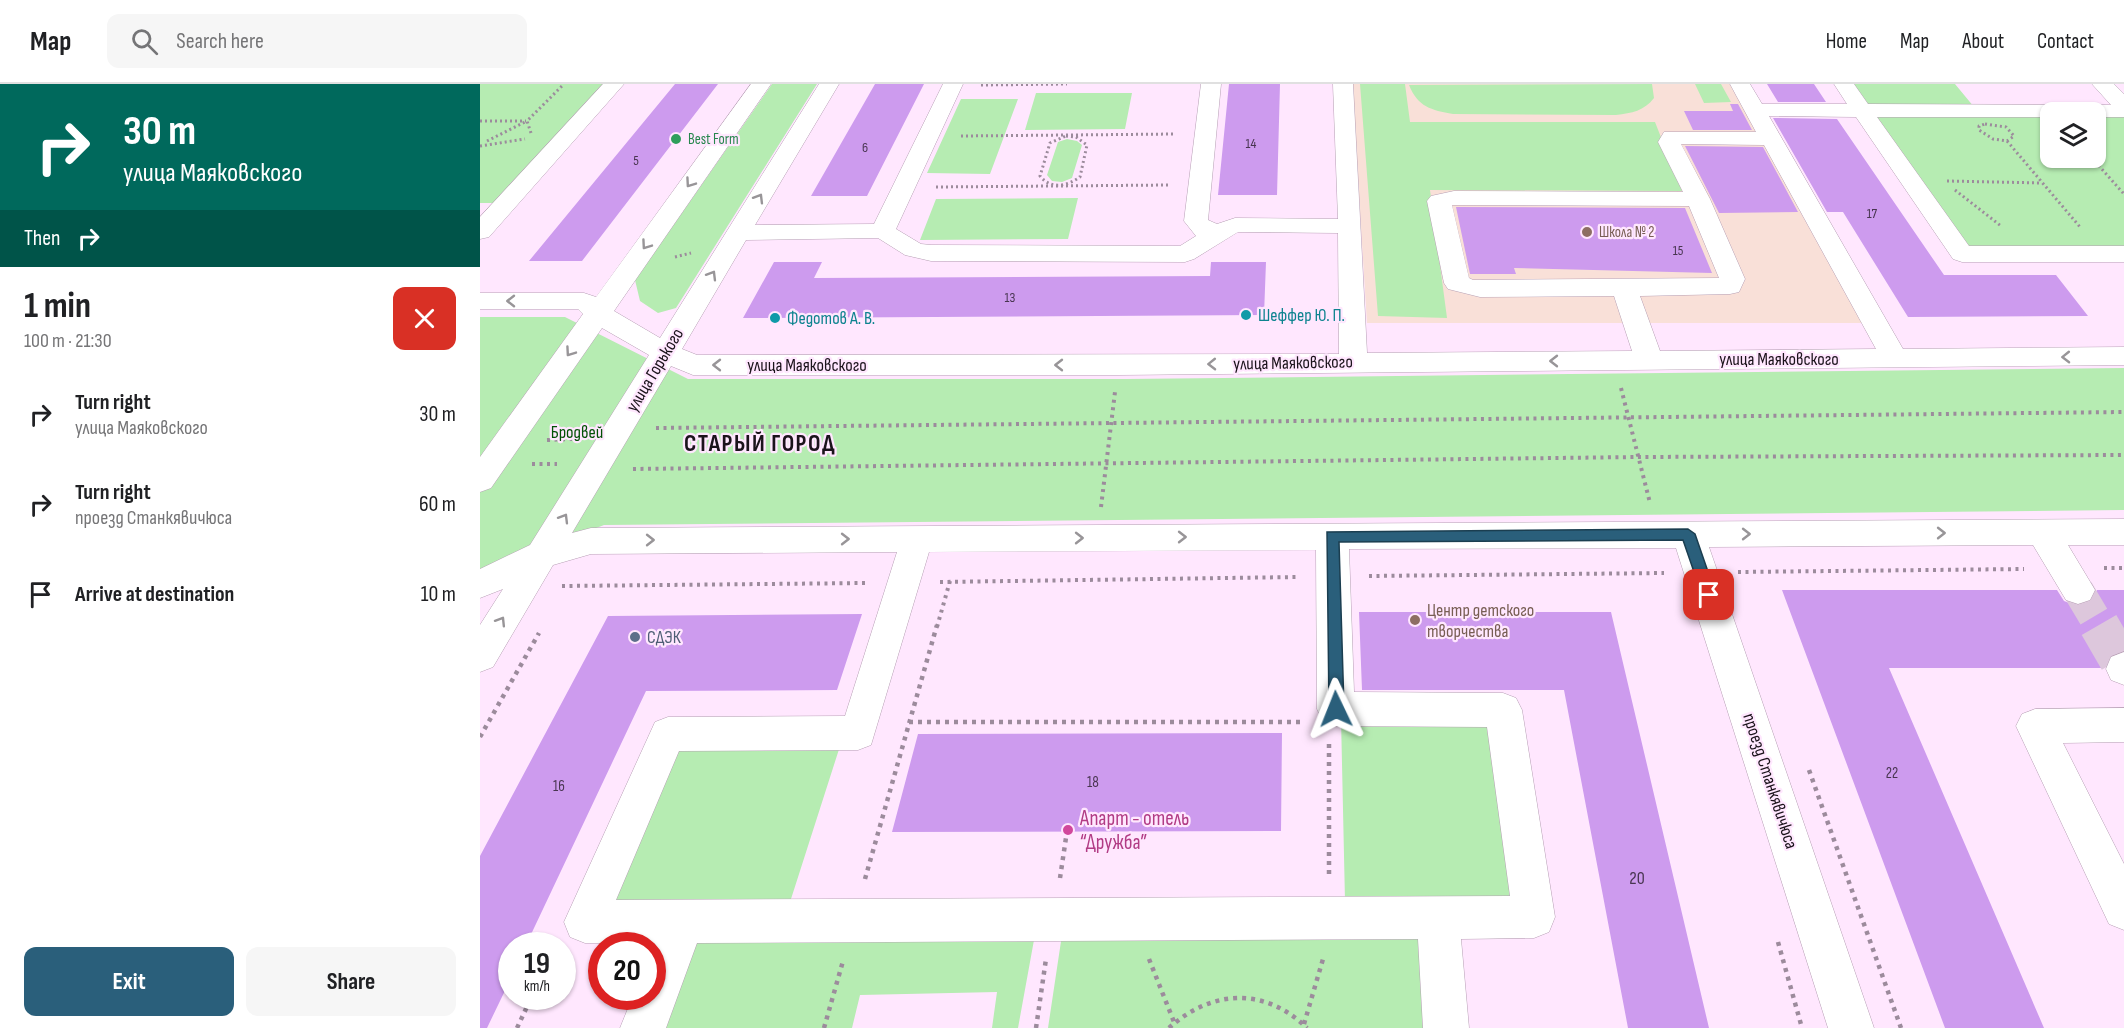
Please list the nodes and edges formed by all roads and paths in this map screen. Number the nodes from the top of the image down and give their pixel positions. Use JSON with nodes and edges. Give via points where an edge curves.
{"nodes":[{"id":1,"x":614,"y":84,"type":"edge"},
{"id":2,"x":760,"y":84,"type":"edge"},
{"id":3,"x":829,"y":84,"type":"edge"},
{"id":4,"x":1067,"y":84,"type":"edge"},
{"id":5,"x":1211,"y":84,"type":"edge"},
{"id":6,"x":1343,"y":84,"type":"edge"},
{"id":7,"x":1740,"y":84,"type":"edge"},
{"id":8,"x":1844,"y":84,"type":"edge"},
{"id":9,"x":2102,"y":84,"type":"edge"},
{"id":10,"x":952,"y":85,"type":"edge"},
{"id":11,"x":1966,"y":93,"type":"dead end"},
{"id":12,"x":2124,"y":106,"type":"edge"},
{"id":13,"x":1755,"y":110,"type":"junction"},
{"id":14,"x":1862,"y":110,"type":"junction"},
{"id":15,"x":1981,"y":111,"type":"junction"},
{"id":16,"x":2124,"y":111,"type":"edge"},
{"id":17,"x":480,"y":122,"type":"edge"},
{"id":18,"x":1206,"y":134,"type":"junction"},
{"id":19,"x":928,"y":136,"type":"junction"},
{"id":20,"x":1771,"y":139,"type":"junction"},
{"id":21,"x":2007,"y":141,"type":"dead end"},
{"id":22,"x":480,"y":144,"type":"edge"},
{"id":23,"x":1087,"y":145,"type":"joint"},
{"id":24,"x":2101,"y":168,"type":"edge"},
{"id":25,"x":1911,"y":181,"type":"junction"},
{"id":26,"x":2042,"y":183,"type":"junction"},
{"id":27,"x":1200,"y":185,"type":"junction"},
{"id":28,"x":904,"y":187,"type":"junction"},
{"id":29,"x":2124,"y":194,"type":"edge"},
{"id":30,"x":1698,"y":199,"type":"junction"},
{"id":31,"x":492,"y":206,"type":"edge"},
{"id":32,"x":1350,"y":226,"type":"junction"},
{"id":33,"x":883,"y":231,"type":"junction"},
{"id":34,"x":1219,"y":231,"type":"junction"},
{"id":35,"x":480,"y":232,"type":"edge"},
{"id":36,"x":738,"y":233,"type":"junction"},
{"id":37,"x":2113,"y":254,"type":"edge"},
{"id":38,"x":2124,"y":277,"type":"edge"},
{"id":39,"x":1624,"y":288,"type":"junction"},
{"id":40,"x":480,"y":302,"type":"edge"},
{"id":41,"x":598,"y":313,"type":"junction"},
{"id":42,"x":665,"y":353,"type":"junction"},
{"id":43,"x":2124,"y":356,"type":"edge"},
{"id":44,"x":1895,"y":358,"type":"junction"},
{"id":45,"x":1648,"y":360,"type":"junction"},
{"id":46,"x":1353,"y":362,"type":"junction"},
{"id":47,"x":1118,"y":365,"type":"junction"},
{"id":48,"x":2124,"y":412,"type":"edge"},
{"id":49,"x":1111,"y":424,"type":"junction"},
{"id":50,"x":612,"y":439,"type":"junction"},
{"id":51,"x":508,"y":440,"type":"junction"},
{"id":52,"x":2124,"y":455,"type":"edge"},
{"id":53,"x":1106,"y":465,"type":"junction"},
{"id":54,"x":630,"y":470,"type":"dead end"},
{"id":55,"x":480,"y":480,"type":"edge"},
{"id":56,"x":2042,"y":532,"type":"junction"},
{"id":57,"x":2124,"y":532,"type":"edge"},
{"id":58,"x":1688,"y":534,"type":"junction"},
{"id":59,"x":1332,"y":536,"type":"junction"},
{"id":60,"x":1097,"y":538,"type":"junction"},
{"id":61,"x":917,"y":539,"type":"junction"},
{"id":62,"x":541,"y":555,"type":"junction"},
{"id":63,"x":1738,"y":572,"type":"dead end"},
{"id":64,"x":1089,"y":580,"type":"dead end"},
{"id":65,"x":950,"y":581,"type":"dead end"},
{"id":66,"x":1742,"y":583,"type":"dead end"},
{"id":67,"x":480,"y":584,"type":"edge"},
{"id":68,"x":565,"y":586,"type":"dead end"},
{"id":69,"x":2078,"y":590,"type":"tunnel mouth"},
{"id":70,"x":560,"y":596,"type":"dead end"},
{"id":71,"x":543,"y":626,"type":"dead end"},
{"id":72,"x":480,"y":656,"type":"edge"},
{"id":73,"x":1332,"y":713,"type":"junction"},
{"id":74,"x":909,"y":722,"type":"junction"},
{"id":75,"x":2124,"y":725,"type":"edge"},
{"id":76,"x":480,"y":737,"type":"edge"},
{"id":77,"x":1806,"y":761,"type":"dead end"},
{"id":78,"x":862,"y":887,"type":"dead end"},
{"id":79,"x":2124,"y":909,"type":"edge"},
{"id":80,"x":1329,"y":916,"type":"junction"},
{"id":81,"x":1438,"y":918,"type":"junction"},
{"id":82,"x":684,"y":920,"type":"junction"},
{"id":83,"x":1146,"y":952,"type":"dead end"},
{"id":84,"x":525,"y":1010,"type":"edge"},
{"id":85,"x":1174,"y":1022,"type":"junction"},
{"id":86,"x":1305,"y":1026,"type":"edge"},
{"id":87,"x":517,"y":1028,"type":"edge"},
{"id":88,"x":643,"y":1028,"type":"edge"},
{"id":89,"x":1169,"y":1028,"type":"edge"},
{"id":90,"x":1446,"y":1028,"type":"edge"},
{"id":91,"x":1851,"y":1028,"type":"edge"},
{"id":92,"x":1901,"y":1028,"type":"edge"}],
"edges":[{"from":1,"to":31,"type":"street"},
{"from":2,"to":41,"type":"street","one_way":true},
{"from":36,"to":3,"type":"street","name":"улица Горького","one_way":true},
{"from":4,"to":10,"type":"path"},
{"from":5,"to":18,"type":"street"},
{"from":6,"to":32,"type":"street"},
{"from":7,"to":13,"type":"street"},
{"from":8,"to":14,"type":"street"},
{"from":9,"to":12,"type":"street"},
{"from":10,"to":19,"type":"street"},
{"from":11,"to":15,"type":"street"},
{"from":13,"to":14,"type":"street"},
{"from":13,"to":20,"type":"street"},
{"from":14,"to":15,"type":"street"},
{"from":14,"to":25,"type":"street"},
{"from":15,"to":16,"type":"street"},
{"from":17,"to":22,"type":"path","via":[[526,121]]},
{"from":18,"to":19,"type":"path"},
{"from":18,"to":27,"type":"street"},
{"from":19,"to":28,"type":"street"},
{"from":20,"to":30,"type":"street","via":[[1672,136],[1670,142]]},
{"from":20,"to":44,"type":"street"},
{"from":21,"to":26,"type":"path"},
{"from":23,"to":23,"type":"path","via":[[1076,137],[1066,136],[1050,143],[1040,176],[1044,182],[1062,185],[1080,177]]},
{"from":24,"to":29,"type":"path"},
{"from":25,"to":26,"type":"path"},
{"from":25,"to":37,"type":"street","via":[[1962,254]]},
{"from":26,"to":37,"type":"path"},
{"from":27,"to":28,"type":"path"},
{"from":27,"to":34,"type":"street","via":[[1196,221],[1203,230]]},
{"from":28,"to":33,"type":"street"},
{"from":30,"to":39,"type":"street","via":[[1732,279],[1730,286]]},
{"from":30,"to":39,"type":"street","via":[[1439,201],[1457,283],[1468,288]]},
{"from":31,"to":35,"type":"street"},
{"from":32,"to":34,"type":"street","via":[[1235,225]]},
{"from":32,"to":46,"type":"street"},
{"from":33,"to":34,"type":"street","via":[[914,250],[931,253],[1185,254]]},
{"from":33,"to":36,"type":"street"},
{"from":42,"to":36,"type":"street","name":"улица Горького","one_way":true},
{"from":37,"to":38,"type":"street"},
{"from":39,"to":45,"type":"street"},
{"from":41,"to":40,"type":"street","name":"улица Маяковского","one_way":true,"via":[[585,301]]},
{"from":41,"to":42,"type":"street","name":"улица Маяковского"},
{"from":41,"to":51,"type":"street","one_way":true},
{"from":47,"to":42,"type":"street","name":"улица Маяковского","one_way":true,"via":[[693,365]]},
{"from":42,"to":50,"type":"street","name":"улица Горького"},
{"from":43,"to":44,"type":"street","name":"улица Маяковского","one_way":true},
{"from":44,"to":45,"type":"street","name":"улица Маяковского"},
{"from":45,"to":46,"type":"street","name":"улица Маяковского","one_way":true},
{"from":46,"to":47,"type":"street","name":"улица Маяковского","one_way":true},
{"from":47,"to":49,"type":"path"},
{"from":48,"to":49,"type":"path"},
{"from":49,"to":50,"type":"path","via":[[654,428]]},
{"from":49,"to":53,"type":"path"},
{"from":50,"to":51,"type":"path"},
{"from":62,"to":50,"type":"street","name":"улица Горького","one_way":true},
{"from":51,"to":55,"type":"street"},
{"from":52,"to":53,"type":"path","via":[[1638,456]]},
{"from":53,"to":54,"type":"path"},
{"from":53,"to":60,"type":"path"},
{"from":56,"to":57,"type":"street"},
{"from":58,"to":56,"type":"street","one_way":true},
{"from":56,"to":69,"type":"street"},
{"from":58,"to":59,"type":"street"},
{"from":58,"to":91,"type":"street","name":"проезд Станкявичюса"},
{"from":60,"to":59,"type":"street","one_way":true},
{"from":59,"to":73,"type":"street"},
{"from":61,"to":60,"type":"street","one_way":true},
{"from":60,"to":64,"type":"path"},
{"from":62,"to":61,"type":"street","one_way":true,"via":[[591,541]]},
{"from":61,"to":82,"type":"street","via":[[858,733],[668,734],[585,922]]},
{"from":62,"to":67,"type":"street"},
{"from":72,"to":62,"type":"street","name":"улица Горького","one_way":true},
{"from":63,"to":66,"type":"path"},
{"from":65,"to":74,"type":"path"},
{"from":68,"to":70,"type":"path"},
{"from":71,"to":76,"type":"path"},
{"from":73,"to":74,"type":"path"},
{"from":73,"to":80,"type":"path"},
{"from":73,"to":81,"type":"street","via":[[1336,709],[1503,710],[1534,917]]},
{"from":74,"to":78,"type":"path"},
{"from":75,"to":79,"type":"street","via":[[2035,726]]},
{"from":77,"to":92,"type":"path"},
{"from":80,"to":81,"type":"street"},
{"from":80,"to":82,"type":"street"},
{"from":80,"to":86,"type":"path","via":[[1329,939]]},
{"from":81,"to":90,"type":"street"},
{"from":82,"to":88,"type":"street"},
{"from":83,"to":85,"type":"path"},
{"from":84,"to":87,"type":"path"},
{"from":85,"to":86,"type":"path","via":[[1198,1006],[1254,998],[1280,1007]]},
{"from":85,"to":89,"type":"path"}]}
